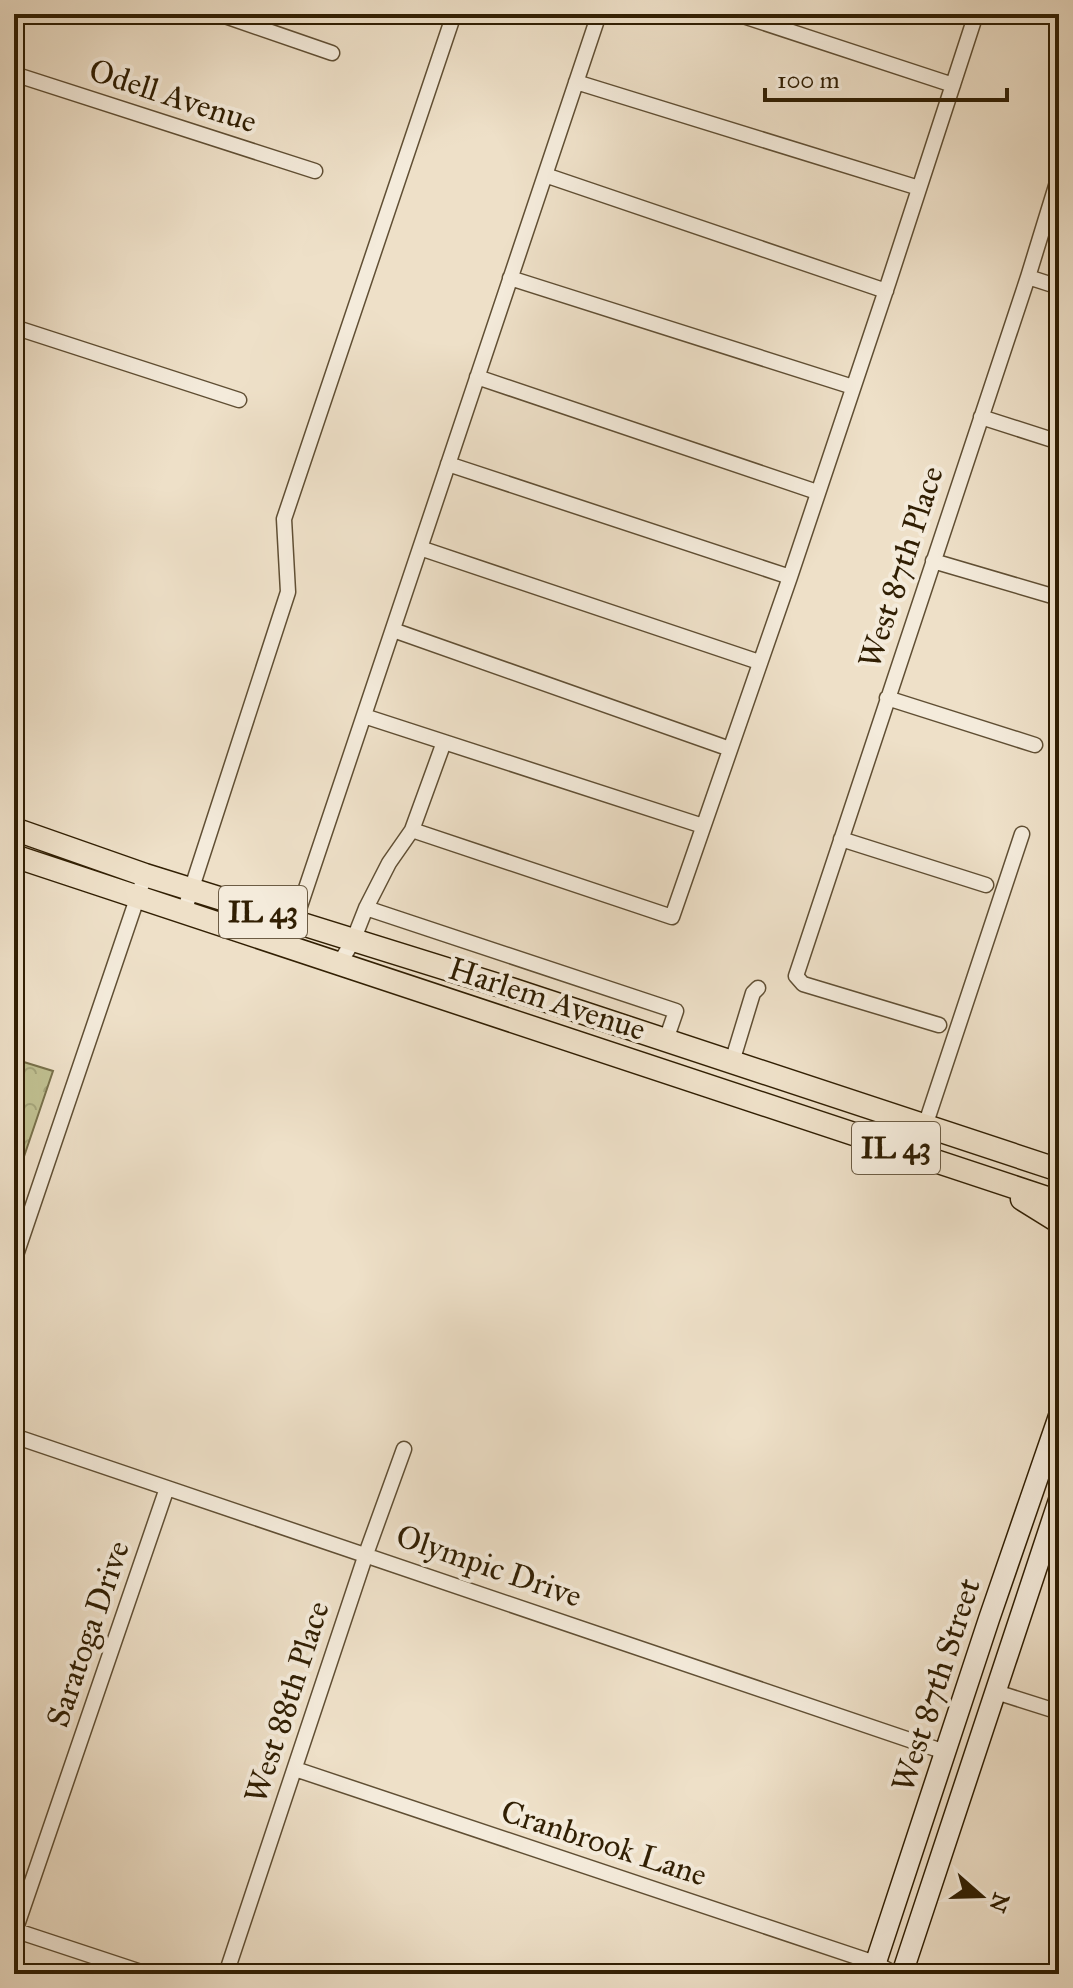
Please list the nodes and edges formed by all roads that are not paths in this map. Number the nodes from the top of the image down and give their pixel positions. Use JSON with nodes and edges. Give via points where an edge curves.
{"nodes":[{"id":1,"x":219,"y":14,"type":"edge"},
{"id":2,"x":454,"y":14,"type":"edge"},
{"id":3,"x":599,"y":14,"type":"edge"},
{"id":4,"x":737,"y":14,"type":"edge"},
{"id":5,"x":976,"y":14,"type":"edge"},
{"id":6,"x":332,"y":53,"type":"dead end"},
{"id":7,"x":14,"y":74,"type":"edge"},
{"id":8,"x":576,"y":82,"type":"junction"},
{"id":9,"x":953,"y":85,"type":"junction"},
{"id":10,"x":315,"y":171,"type":"dead end"},
{"id":11,"x":545,"y":175,"type":"junction"},
{"id":12,"x":1059,"y":176,"type":"edge"},
{"id":13,"x":919,"y":188,"type":"junction"},
{"id":14,"x":1028,"y":277,"type":"junction"},
{"id":15,"x":510,"y":278,"type":"junction"},
{"id":16,"x":1059,"y":287,"type":"edge"},
{"id":17,"x":886,"y":291,"type":"junction"},
{"id":18,"x":14,"y":327,"type":"edge"},
{"id":19,"x":477,"y":377,"type":"junction"},
{"id":20,"x":853,"y":387,"type":"junction"},
{"id":21,"x":239,"y":400,"type":"dead end"},
{"id":22,"x":981,"y":417,"type":"junction"},
{"id":23,"x":1059,"y":442,"type":"edge"},
{"id":24,"x":448,"y":464,"type":"junction"},
{"id":25,"x":817,"y":492,"type":"junction"},
{"id":26,"x":420,"y":548,"type":"junction"},
{"id":27,"x":933,"y":561,"type":"junction"},
{"id":28,"x":790,"y":577,"type":"junction"},
{"id":29,"x":1059,"y":598,"type":"edge"},
{"id":30,"x":393,"y":630,"type":"junction"},
{"id":31,"x":759,"y":662,"type":"junction"},
{"id":32,"x":887,"y":698,"type":"junction"},
{"id":33,"x":364,"y":716,"type":"junction"},
{"id":34,"x":444,"y":742,"type":"junction"},
{"id":35,"x":1035,"y":745,"type":"dead end"},
{"id":36,"x":730,"y":749,"type":"junction"},
{"id":37,"x":703,"y":826,"type":"junction"},
{"id":38,"x":14,"y":829,"type":"edge"},
{"id":39,"x":412,"y":830,"type":"junction"},
{"id":40,"x":1022,"y":834,"type":"dead end"},
{"id":41,"x":841,"y":839,"type":"junction"},
{"id":42,"x":14,"y":856,"type":"edge"},
{"id":43,"x":145,"y":875,"type":"junction"},
{"id":44,"x":986,"y":885,"type":"dead end"},
{"id":45,"x":191,"y":889,"type":"junction"},
{"id":46,"x":137,"y":897,"type":"junction"},
{"id":47,"x":366,"y":908,"type":"junction"},
{"id":48,"x":184,"y":912,"type":"junction"},
{"id":49,"x":295,"y":923,"type":"junction"},
{"id":50,"x":353,"y":941,"type":"junction"},
{"id":51,"x":287,"y":945,"type":"junction"},
{"id":52,"x":339,"y":964,"type":"junction"},
{"id":53,"x":758,"y":988,"type":"dead end"},
{"id":54,"x":939,"y":1025,"type":"dead end"},
{"id":55,"x":666,"y":1040,"type":"junction"},
{"id":56,"x":732,"y":1062,"type":"junction"},
{"id":57,"x":925,"y":1126,"type":"junction"},
{"id":58,"x":1059,"y":1170,"type":"edge"},
{"id":59,"x":979,"y":1175,"type":"junction"},
{"id":60,"x":1059,"y":1202,"type":"edge"},
{"id":61,"x":1059,"y":1222,"type":"edge"},
{"id":62,"x":14,"y":1261,"type":"edge"},
{"id":63,"x":1059,"y":1416,"type":"edge"},
{"id":64,"x":14,"y":1436,"type":"edge"},
{"id":65,"x":404,"y":1449,"type":"dead end"},
{"id":66,"x":167,"y":1488,"type":"junction"},
{"id":67,"x":1059,"y":1500,"type":"edge"},
{"id":68,"x":366,"y":1554,"type":"junction"},
{"id":69,"x":996,"y":1692,"type":"junction"},
{"id":70,"x":1059,"y":1712,"type":"edge"},
{"id":71,"x":945,"y":1752,"type":"junction"},
{"id":72,"x":295,"y":1769,"type":"junction"},
{"id":73,"x":14,"y":1932,"type":"edge"},
{"id":74,"x":873,"y":1968,"type":"edge"},
{"id":75,"x":147,"y":1974,"type":"edge"},
{"id":76,"x":226,"y":1974,"type":"edge"},
{"id":77,"x":895,"y":1974,"type":"edge"},
{"id":78,"x":902,"y":1974,"type":"edge"}],
"edges":[{"from":1,"to":6,"type":"street"},
{"from":2,"to":45,"type":"street","via":[[284,519],[288,592]]},
{"from":3,"to":8,"type":"street"},
{"from":4,"to":9,"type":"street"},
{"from":5,"to":9,"type":"street"},
{"from":7,"to":10,"type":"street","name":"Odell Avenue"},
{"from":8,"to":11,"type":"street"},
{"from":8,"to":13,"type":"street"},
{"from":9,"to":13,"type":"street"},
{"from":11,"to":15,"type":"street"},
{"from":11,"to":17,"type":"street"},
{"from":12,"to":14,"type":"street","name":"West 87th Place"},
{"from":13,"to":17,"type":"street"},
{"from":14,"to":16,"type":"street"},
{"from":14,"to":22,"type":"street","name":"West 87th Place"},
{"from":15,"to":19,"type":"street"},
{"from":15,"to":20,"type":"street"},
{"from":17,"to":20,"type":"street"},
{"from":18,"to":21,"type":"street"},
{"from":19,"to":24,"type":"street"},
{"from":19,"to":25,"type":"street"},
{"from":20,"to":25,"type":"street"},
{"from":22,"to":23,"type":"street"},
{"from":22,"to":27,"type":"street","name":"West 87th Place"},
{"from":24,"to":26,"type":"street"},
{"from":24,"to":28,"type":"street"},
{"from":25,"to":28,"type":"street"},
{"from":26,"to":30,"type":"street"},
{"from":26,"to":31,"type":"street"},
{"from":27,"to":29,"type":"street"},
{"from":27,"to":32,"type":"street","name":"West 87th Place"},
{"from":28,"to":31,"type":"street"},
{"from":30,"to":33,"type":"street"},
{"from":30,"to":36,"type":"street"},
{"from":31,"to":36,"type":"street"},
{"from":32,"to":35,"type":"street"},
{"from":32,"to":41,"type":"street","name":"West 87th Place"},
{"from":33,"to":34,"type":"street"},
{"from":33,"to":49,"type":"street"},
{"from":34,"to":37,"type":"street"},
{"from":34,"to":39,"type":"street"},
{"from":36,"to":37,"type":"street"},
{"from":37,"to":39,"type":"street","via":[[672,917]]},
{"from":38,"to":43,"type":"main road","name":"Harlem Avenue","number":"IL 43"},
{"from":39,"to":47,"type":"street"},
{"from":40,"to":57,"type":"street"},
{"from":41,"to":44,"type":"street"},
{"from":41,"to":54,"type":"street","name":"West 87th Place","via":[[796,976],[803,984]]},
{"from":42,"to":46,"type":"main road","name":"Harlem Avenue","number":"IL 43"},
{"from":43,"to":45,"type":"main road","name":"Harlem Avenue","number":"IL 43"},
{"from":43,"to":46,"type":"street"},
{"from":45,"to":48,"type":"street"},
{"from":45,"to":49,"type":"main road","name":"Harlem Avenue","number":"IL 43"},
{"from":46,"to":48,"type":"main road","name":"Harlem Avenue","number":"IL 43"},
{"from":46,"to":62,"type":"street"},
{"from":47,"to":50,"type":"street"},
{"from":47,"to":55,"type":"street","name":"Harlem Avenue","via":[[676,1011]]},
{"from":48,"to":51,"type":"main road","name":"Harlem Avenue","number":"IL 43"},
{"from":49,"to":50,"type":"main road","name":"Harlem Avenue","number":"IL 43"},
{"from":49,"to":51,"type":"street"},
{"from":50,"to":52,"type":"street"},
{"from":50,"to":55,"type":"main road","name":"Harlem Avenue","number":"IL 43"},
{"from":51,"to":52,"type":"main road","name":"Harlem Avenue","number":"IL 43"},
{"from":52,"to":59,"type":"main road","name":"Harlem Avenue","number":"IL 43"},
{"from":53,"to":56,"type":"street"},
{"from":55,"to":56,"type":"main road","name":"Harlem Avenue","number":"IL 43"},
{"from":56,"to":57,"type":"main road","name":"Harlem Avenue","number":"IL 43"},
{"from":57,"to":58,"type":"main road","name":"Harlem Avenue","number":"IL 43"},
{"from":59,"to":60,"type":"main road","name":"Harlem Avenue","number":"IL 43"},
{"from":59,"to":61,"type":"main road"},
{"from":63,"to":71,"type":"main road","name":"West 87th Street"},
{"from":64,"to":66,"type":"street","name":"Olympic Drive"},
{"from":65,"to":68,"type":"street","name":"West 88th Place"},
{"from":66,"to":68,"type":"street","name":"Olympic Drive"},
{"from":66,"to":73,"type":"street","name":"Saratoga Drive"},
{"from":67,"to":69,"type":"main road","name":"West 87th Street"},
{"from":68,"to":71,"type":"street","name":"Olympic Drive"},
{"from":68,"to":72,"type":"street","name":"West 88th Place"},
{"from":69,"to":70,"type":"street"},
{"from":69,"to":78,"type":"main road","name":"West 87th Street"},
{"from":71,"to":74,"type":"main road","name":"West 87th Street"},
{"from":72,"to":74,"type":"street","name":"Cranbrook Lane"},
{"from":72,"to":76,"type":"street","name":"West 88th Place"},
{"from":73,"to":75,"type":"street"},
{"from":74,"to":77,"type":"street","name":"Cranbrook Lane"}]}
